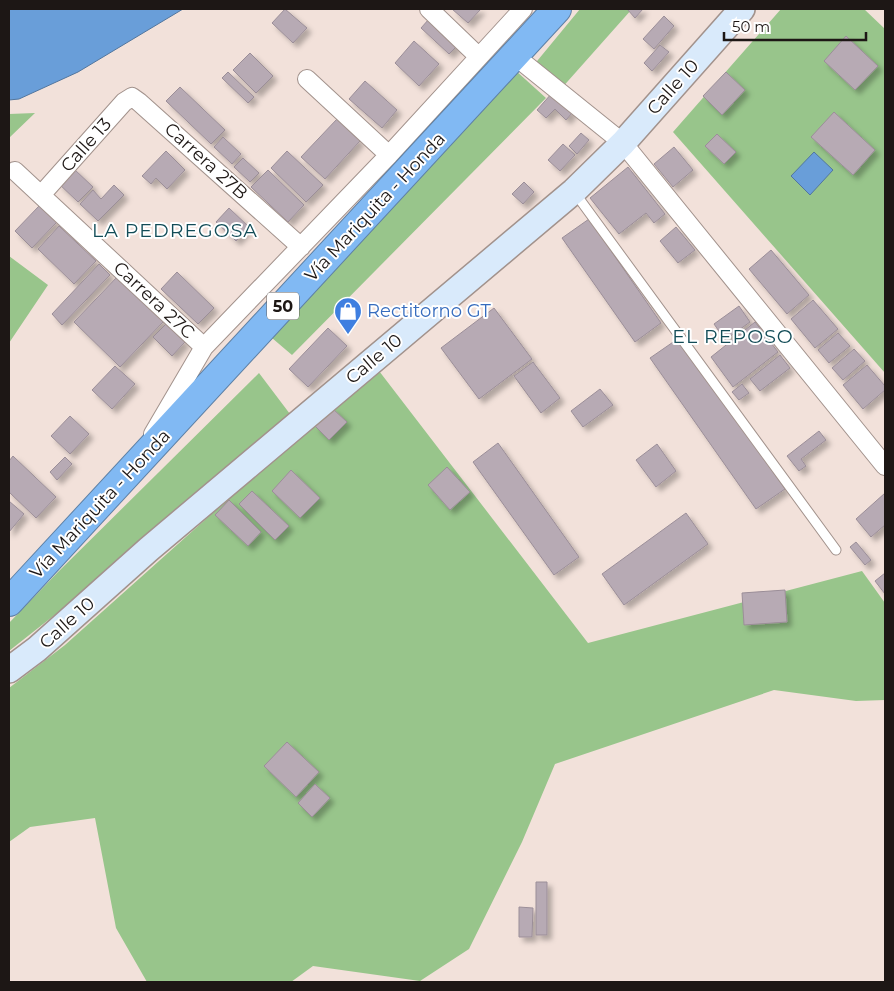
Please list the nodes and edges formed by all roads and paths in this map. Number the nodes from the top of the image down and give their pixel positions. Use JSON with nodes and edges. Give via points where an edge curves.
{"nodes":[{"id":1,"x":429,"y":9,"type":"edge"},
{"id":2,"x":523,"y":9,"type":"edge"},
{"id":3,"x":557,"y":9,"type":"edge"},
{"id":4,"x":742,"y":9,"type":"edge"},
{"id":5,"x":479,"y":56,"type":"junction"},
{"id":6,"x":515,"y":56,"type":"junction"},
{"id":7,"x":307,"y":78,"type":"dead end"},
{"id":8,"x":132,"y":97,"type":"joint"},
{"id":9,"x":623,"y":143,"type":"junction"},
{"id":10,"x":389,"y":155,"type":"junction"},
{"id":11,"x":15,"y":171,"type":"dead end"},
{"id":12,"x":574,"y":191,"type":"junction"},
{"id":13,"x":41,"y":195,"type":"junction"},
{"id":14,"x":301,"y":247,"type":"junction"},
{"id":15,"x":204,"y":347,"type":"junction"},
{"id":16,"x":885,"y":466,"type":"edge"},
{"id":17,"x":132,"y":468,"type":"junction"},
{"id":18,"x":836,"y":550,"type":"dead end"},
{"id":19,"x":9,"y":602,"type":"edge"},
{"id":20,"x":9,"y":670,"type":"edge"}],
"edges":[{"from":1,"to":5,"type":"street"},
{"from":2,"to":5,"type":"street"},
{"from":3,"to":6,"type":"highway","name":"Vía Mariquita - Honda","number":"50"},
{"from":4,"to":9,"type":"street","name":"Calle 10"},
{"from":5,"to":10,"type":"street"},
{"from":6,"to":9,"type":"street"},
{"from":6,"to":17,"type":"highway","name":"Vía Mariquita - Honda","number":"50"},
{"from":7,"to":10,"type":"street"},
{"from":8,"to":13,"type":"street","name":"Calle 13"},
{"from":8,"to":14,"type":"street","name":"Carrera 27B"},
{"from":9,"to":12,"type":"street","name":"Calle 10"},
{"from":9,"to":16,"type":"street"},
{"from":10,"to":14,"type":"street"},
{"from":11,"to":13,"type":"street","name":"Carrera 27C"},
{"from":12,"to":18,"type":"lane"},
{"from":12,"to":20,"type":"street","name":"Calle 10"},
{"from":13,"to":15,"type":"street","name":"Carrera 27C"},
{"from":14,"to":15,"type":"street"},
{"from":15,"to":17,"type":"street"},
{"from":17,"to":19,"type":"highway","name":"Vía Mariquita - Honda","number":"50"}]}
